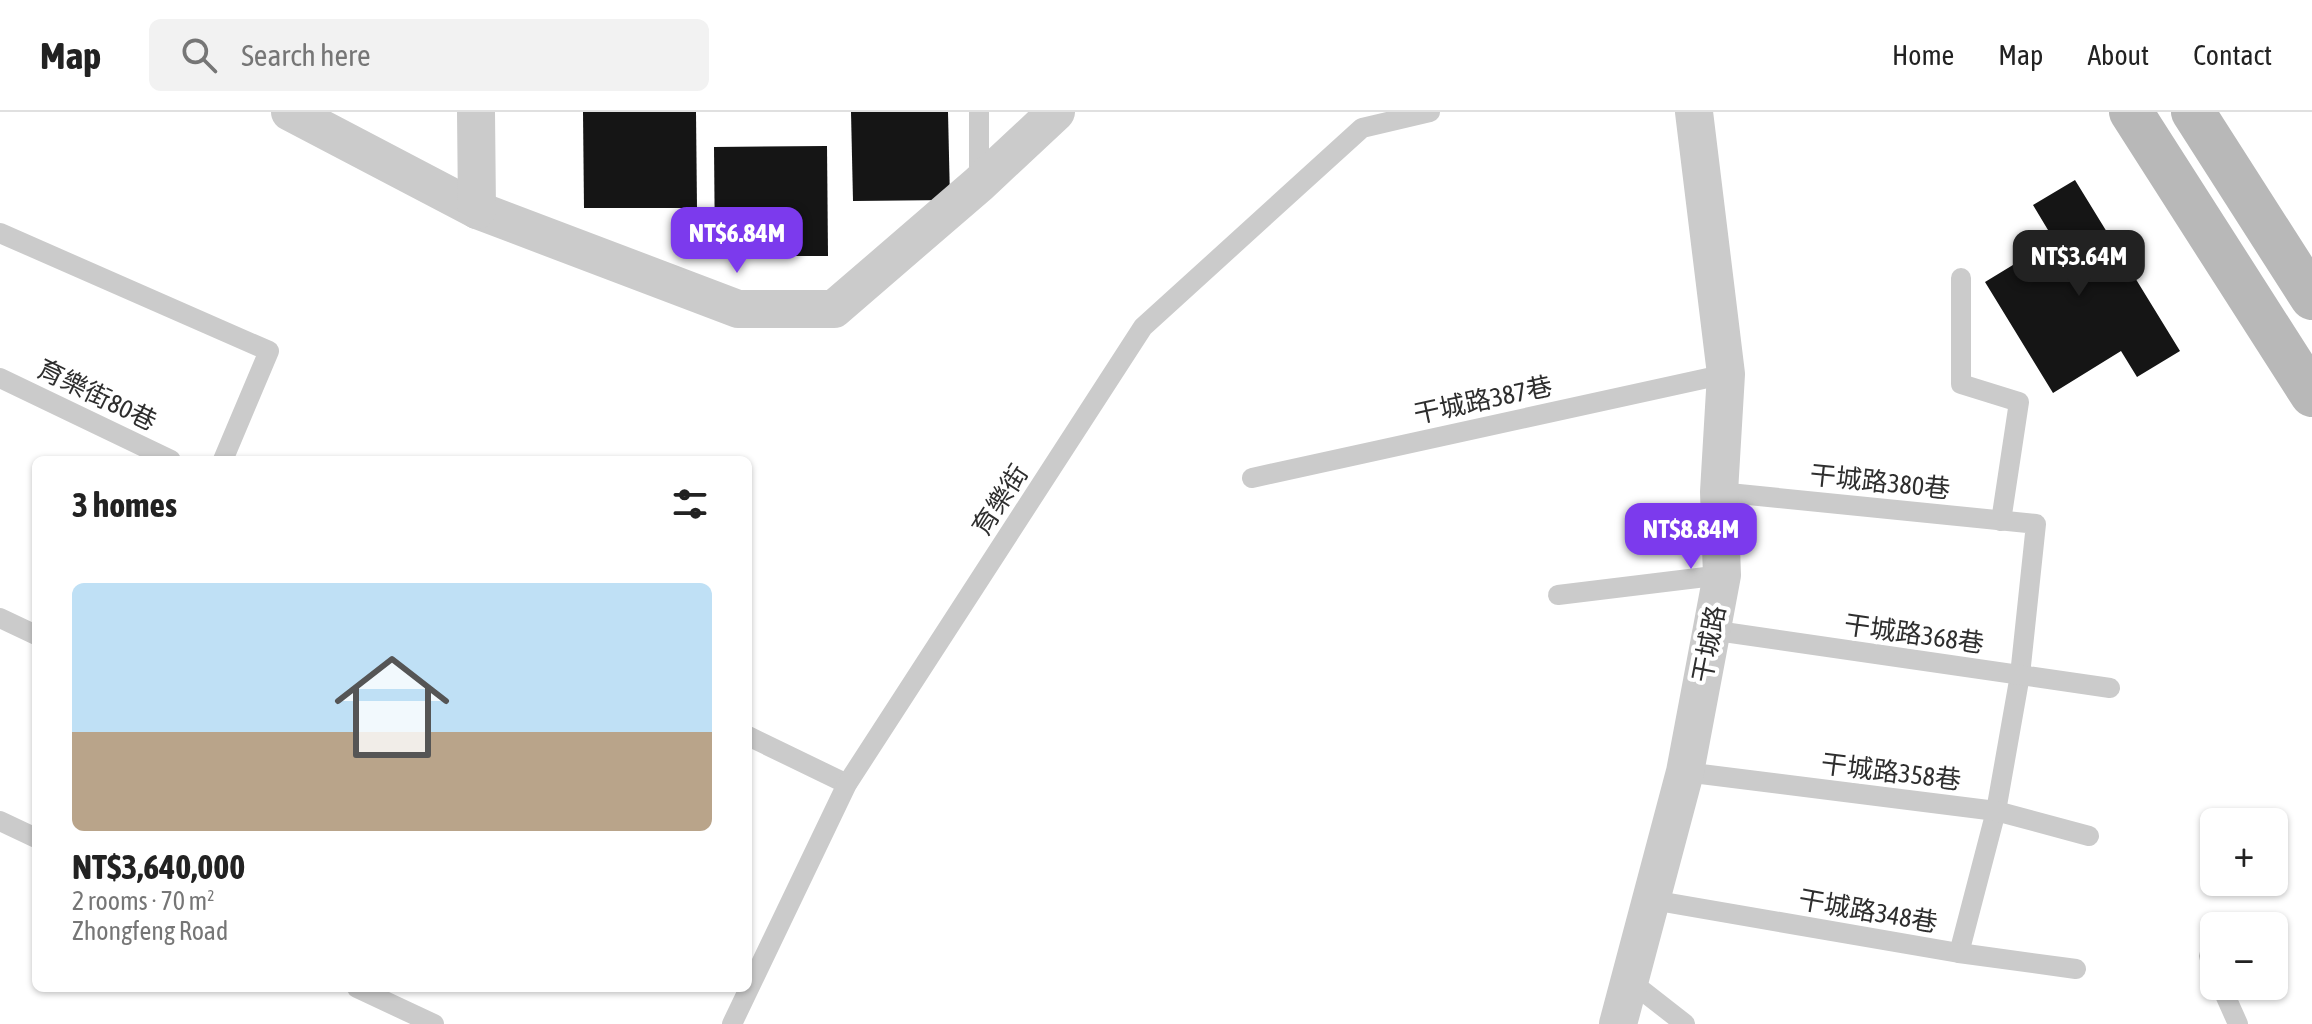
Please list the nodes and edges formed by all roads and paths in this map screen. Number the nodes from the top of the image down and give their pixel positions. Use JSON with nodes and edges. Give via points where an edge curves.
{"nodes":[{"id":1,"x":290,"y":112,"type":"edge"},
{"id":2,"x":476,"y":112,"type":"edge"},
{"id":3,"x":979,"y":112,"type":"edge"},
{"id":4,"x":1056,"y":112,"type":"edge"},
{"id":5,"x":1430,"y":112,"type":"edge"},
{"id":6,"x":1694,"y":112,"type":"edge"},
{"id":7,"x":2131,"y":112,"type":"edge"},
{"id":8,"x":2193,"y":112,"type":"edge"},
{"id":9,"x":979,"y":184,"type":"junction"},
{"id":10,"x":477,"y":210,"type":"junction"},
{"id":11,"x":0,"y":233,"type":"edge"},
{"id":12,"x":1961,"y":278,"type":"dead end"},
{"id":13,"x":2312,"y":298,"type":"edge"},
{"id":14,"x":1726,"y":374,"type":"junction"},
{"id":15,"x":0,"y":378,"type":"edge"},
{"id":16,"x":2312,"y":395,"type":"edge"},
{"id":17,"x":163,"y":456,"type":"edge"},
{"id":18,"x":225,"y":456,"type":"edge"},
{"id":19,"x":1252,"y":478,"type":"dead end"},
{"id":20,"x":1719,"y":492,"type":"junction"},
{"id":21,"x":2001,"y":521,"type":"junction"},
{"id":22,"x":1722,"y":575,"type":"junction"},
{"id":23,"x":1558,"y":595,"type":"dead end"},
{"id":24,"x":0,"y":618,"type":"edge"},
{"id":25,"x":1710,"y":630,"type":"junction"},
{"id":26,"x":32,"y":633,"type":"edge"},
{"id":27,"x":2020,"y":675,"type":"junction"},
{"id":28,"x":2110,"y":688,"type":"dead end"},
{"id":29,"x":752,"y":738,"type":"edge"},
{"id":30,"x":1685,"y":772,"type":"junction"},
{"id":31,"x":847,"y":784,"type":"junction"},
{"id":32,"x":1996,"y":811,"type":"junction"},
{"id":33,"x":0,"y":821,"type":"edge"},
{"id":34,"x":32,"y":832,"type":"edge"},
{"id":35,"x":2089,"y":836,"type":"dead end"},
{"id":36,"x":1652,"y":900,"type":"junction"},
{"id":37,"x":1959,"y":953,"type":"junction"},
{"id":38,"x":2076,"y":969,"type":"dead end"},
{"id":39,"x":752,"y":974,"type":"edge"},
{"id":40,"x":1630,"y":981,"type":"junction"},
{"id":41,"x":366,"y":992,"type":"edge"},
{"id":42,"x":745,"y":992,"type":"edge"},
{"id":43,"x":2227,"y":1000,"type":"edge"},
{"id":44,"x":434,"y":1024,"type":"edge"},
{"id":45,"x":732,"y":1024,"type":"edge"},
{"id":46,"x":1618,"y":1024,"type":"edge"},
{"id":47,"x":1685,"y":1024,"type":"edge"},
{"id":48,"x":2238,"y":1024,"type":"edge"}],
"edges":[{"from":1,"to":10,"type":"street"},
{"from":2,"to":10,"type":"street"},
{"from":3,"to":9,"type":"lane"},
{"from":4,"to":9,"type":"street"},
{"from":5,"to":31,"type":"lane","name":"育樂街","via":[[1362,128],[1143,327]]},
{"from":6,"to":14,"type":"street","name":"干城路"},
{"from":7,"to":16,"type":"main road"},
{"from":8,"to":13,"type":"main road"},
{"from":9,"to":10,"type":"street","via":[[834,309],[738,309]]},
{"from":11,"to":18,"type":"lane","via":[[269,351]]},
{"from":12,"to":21,"type":"lane","via":[[1961,384],[2019,402]]},
{"from":14,"to":19,"type":"lane","name":"干城路387巷"},
{"from":14,"to":20,"type":"street","name":"干城路"},
{"from":15,"to":17,"type":"lane","name":"育樂街80巷"},
{"from":20,"to":21,"type":"lane","name":"干城路380巷"},
{"from":20,"to":22,"type":"street","name":"干城路"},
{"from":21,"to":27,"type":"lane","name":"干城路380巷","via":[[2036,524]]},
{"from":22,"to":23,"type":"lane"},
{"from":22,"to":25,"type":"street","name":"干城路"},
{"from":24,"to":26,"type":"lane"},
{"from":25,"to":27,"type":"lane","name":"干城路368巷"},
{"from":25,"to":30,"type":"street","name":"干城路"},
{"from":27,"to":28,"type":"lane","name":"干城路368巷"},
{"from":27,"to":32,"type":"lane"},
{"from":29,"to":31,"type":"lane"},
{"from":30,"to":32,"type":"lane","name":"干城路358巷"},
{"from":30,"to":36,"type":"street","name":"干城路"},
{"from":31,"to":39,"type":"lane","name":"育樂街"},
{"from":32,"to":35,"type":"lane","name":"干城路358巷"},
{"from":32,"to":37,"type":"lane"},
{"from":33,"to":34,"type":"lane"},
{"from":36,"to":37,"type":"lane","name":"干城路348巷"},
{"from":36,"to":40,"type":"street","name":"干城路"},
{"from":37,"to":38,"type":"lane","name":"干城路348巷"},
{"from":40,"to":46,"type":"street","name":"干城路"},
{"from":40,"to":47,"type":"lane"},
{"from":41,"to":44,"type":"lane"},
{"from":42,"to":45,"type":"lane","name":"育樂街"},
{"from":43,"to":48,"type":"lane"}]}
